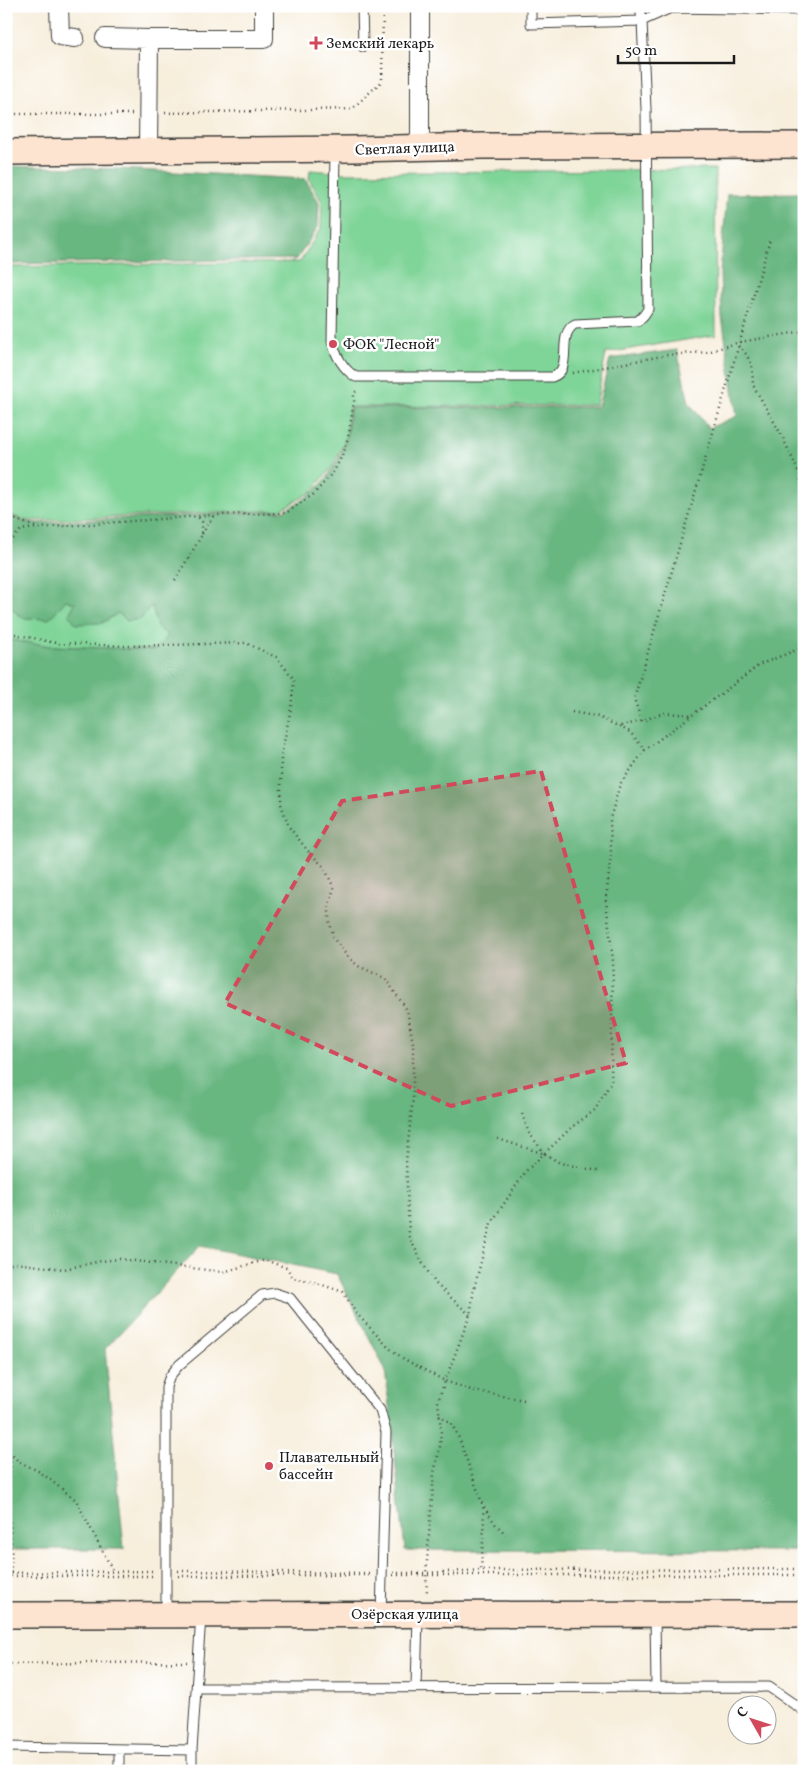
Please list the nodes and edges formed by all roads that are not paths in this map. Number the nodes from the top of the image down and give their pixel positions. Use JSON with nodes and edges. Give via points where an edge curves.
{"nodes":[{"id":1,"x":59,"y":6,"type":"edge"},
{"id":2,"x":264,"y":6,"type":"edge"},
{"id":3,"x":362,"y":6,"type":"edge"},
{"id":4,"x":420,"y":6,"type":"edge"},
{"id":5,"x":531,"y":6,"type":"edge"},
{"id":6,"x":640,"y":6,"type":"edge"},
{"id":7,"x":804,"y":10,"type":"edge"},
{"id":8,"x":642,"y":21,"type":"junction"},
{"id":9,"x":75,"y":38,"type":"dead end"},
{"id":10,"x":105,"y":38,"type":"dead end"},
{"id":11,"x":149,"y":39,"type":"junction"},
{"id":12,"x":363,"y":47,"type":"dead end"},
{"id":13,"x":804,"y":145,"type":"edge"},
{"id":14,"x":647,"y":146,"type":"junction"},
{"id":15,"x":420,"y":148,"type":"junction"},
{"id":16,"x":336,"y":150,"type":"junction"},
{"id":17,"x":6,"y":152,"type":"edge"},
{"id":18,"x":148,"y":152,"type":"junction"},
{"id":19,"x":381,"y":1614,"type":"junction"},
{"id":20,"x":422,"y":1614,"type":"junction"},
{"id":21,"x":655,"y":1614,"type":"junction"},
{"id":22,"x":804,"y":1614,"type":"edge"},
{"id":23,"x":166,"y":1615,"type":"junction"},
{"id":24,"x":201,"y":1615,"type":"junction"},
{"id":25,"x":6,"y":1616,"type":"edge"},
{"id":26,"x":656,"y":1687,"type":"junction"},
{"id":27,"x":196,"y":1688,"type":"junction"},
{"id":28,"x":416,"y":1688,"type":"junction"},
{"id":29,"x":804,"y":1711,"type":"edge"},
{"id":30,"x":6,"y":1748,"type":"edge"},
{"id":31,"x":119,"y":1749,"type":"junction"},
{"id":32,"x":192,"y":1750,"type":"junction"},
{"id":33,"x":119,"y":1771,"type":"edge"},
{"id":34,"x":192,"y":1771,"type":"edge"}],
"edges":[{"from":1,"to":9,"type":"street","via":[[60,36]]},
{"from":2,"to":11,"type":"street","via":[[264,39]]},
{"from":3,"to":12,"type":"lane"},
{"from":4,"to":15,"type":"street"},
{"from":5,"to":8,"type":"lane","via":[[531,24]]},
{"from":6,"to":8,"type":"lane"},
{"from":7,"to":8,"type":"lane","via":[[671,8]]},
{"from":8,"to":14,"type":"lane"},
{"from":10,"to":11,"type":"street"},
{"from":11,"to":18,"type":"street"},
{"from":13,"to":14,"type":"street","name":"Светлая улица"},
{"from":14,"to":15,"type":"street","name":"Светлая улица"},
{"from":14,"to":16,"type":"lane","via":[[648,309],[638,321],[575,324],[570,327],[566,334],[562,370],[552,377],[356,377],[348,372],[332,341]]},
{"from":15,"to":16,"type":"street","name":"Светлая улица"},
{"from":16,"to":18,"type":"street","name":"Светлая улица"},
{"from":17,"to":18,"type":"street","name":"Светлая улица"},
{"from":19,"to":20,"type":"street","name":"Озёрская улица"},
{"from":19,"to":23,"type":"lane","via":[[386,1432],[380,1410],[290,1298],[275,1293],[262,1295],[179,1365],[166,1387]]},
{"from":19,"to":24,"type":"street","name":"Озёрская улица"},
{"from":20,"to":21,"type":"street","name":"Озёрская улица"},
{"from":20,"to":28,"type":"lane"},
{"from":21,"to":22,"type":"street","name":"Озёрская улица"},
{"from":21,"to":26,"type":"lane"},
{"from":23,"to":24,"type":"street","name":"Озёрская улица"},
{"from":23,"to":25,"type":"street","name":"Озёрская улица"},
{"from":24,"to":27,"type":"lane"},
{"from":26,"to":28,"type":"lane"},
{"from":26,"to":29,"type":"lane","via":[[769,1687]]},
{"from":27,"to":28,"type":"lane"},
{"from":27,"to":32,"type":"lane"},
{"from":30,"to":31,"type":"lane"},
{"from":31,"to":32,"type":"lane"},
{"from":31,"to":33,"type":"lane"},
{"from":32,"to":34,"type":"lane"}]}
